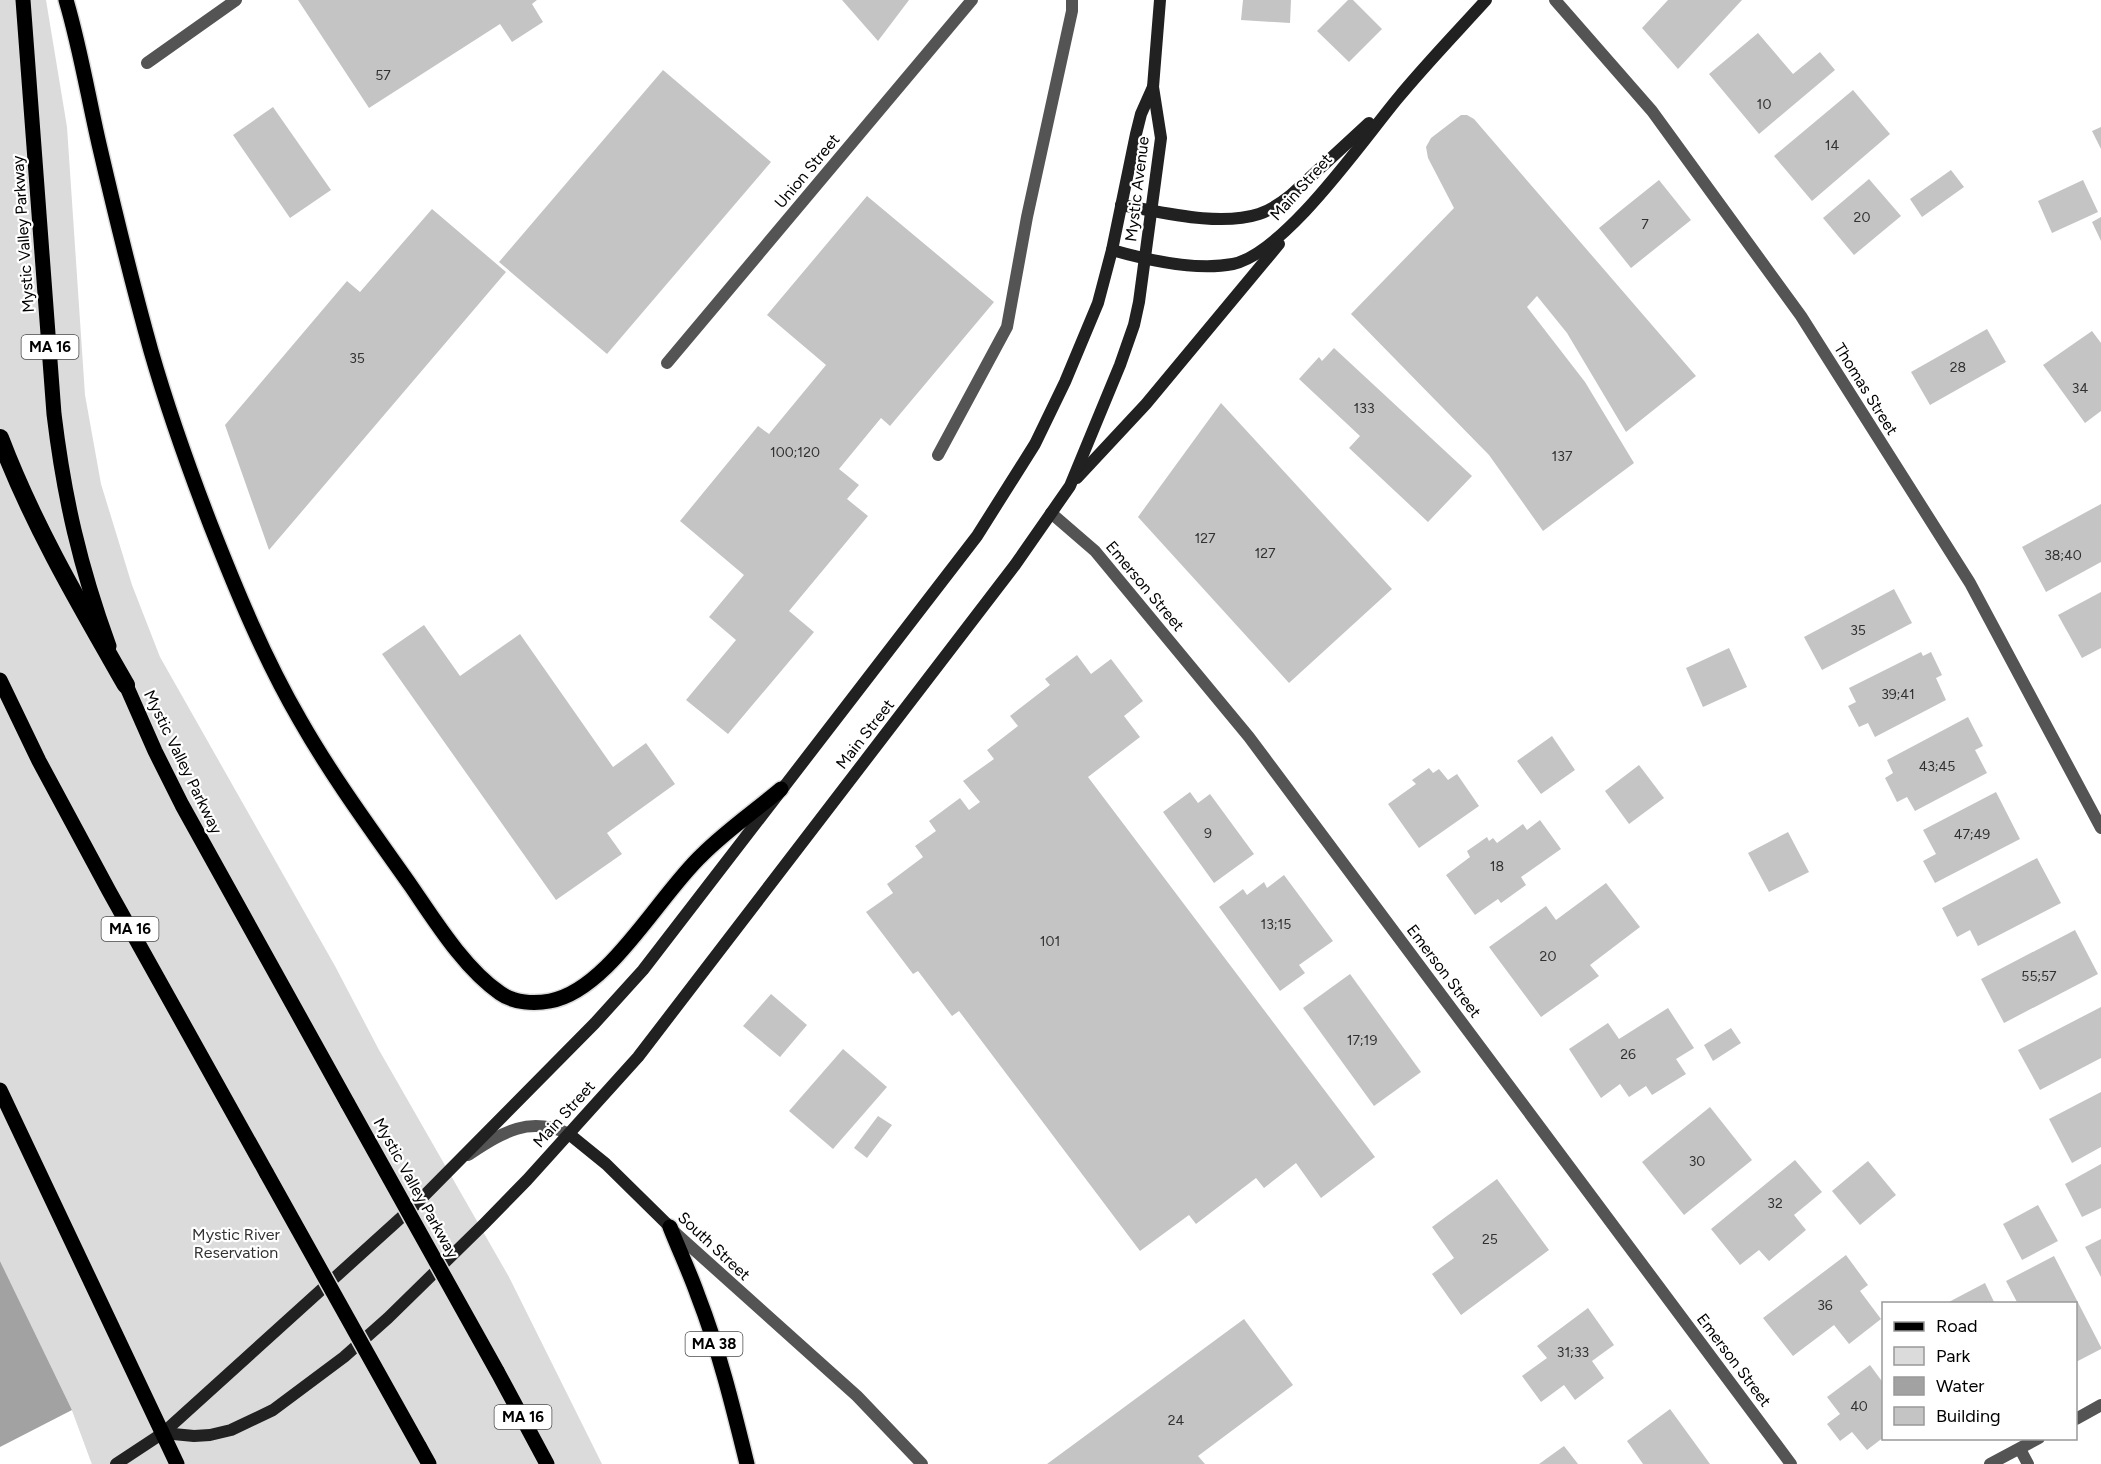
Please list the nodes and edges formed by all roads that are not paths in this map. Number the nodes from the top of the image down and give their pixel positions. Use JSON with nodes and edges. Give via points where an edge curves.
{"nodes":[{"id":1,"x":23,"y":0,"type":"edge"},
{"id":2,"x":66,"y":0,"type":"edge"},
{"id":3,"x":236,"y":0,"type":"edge"},
{"id":4,"x":972,"y":0,"type":"edge"},
{"id":5,"x":1072,"y":0,"type":"edge"},
{"id":6,"x":1160,"y":0,"type":"edge"},
{"id":7,"x":1486,"y":0,"type":"edge"},
{"id":8,"x":1555,"y":0,"type":"edge"},
{"id":9,"x":147,"y":63,"type":"dead end"},
{"id":10,"x":1153,"y":87,"type":"junction"},
{"id":11,"x":1399,"y":96,"type":"junction"},
{"id":12,"x":1121,"y":206,"type":"junction"},
{"id":13,"x":1152,"y":211,"type":"junction"},
{"id":14,"x":1302,"y":215,"type":"junction"},
{"id":15,"x":1112,"y":250,"type":"junction"},
{"id":16,"x":1145,"y":260,"type":"junction"},
{"id":17,"x":667,"y":363,"type":"dead end"},
{"id":18,"x":0,"y":438,"type":"edge"},
{"id":19,"x":938,"y":455,"type":"dead end"},
{"id":20,"x":1071,"y":486,"type":"junction"},
{"id":21,"x":1051,"y":513,"type":"junction"},
{"id":22,"x":0,"y":680,"type":"edge"},
{"id":23,"x":126,"y":685,"type":"junction"},
{"id":24,"x":781,"y":789,"type":"junction"},
{"id":25,"x":2101,"y":828,"type":"edge"},
{"id":26,"x":0,"y":1090,"type":"edge"},
{"id":27,"x":568,"y":1134,"type":"junction"},
{"id":28,"x":461,"y":1160,"type":"junction"},
{"id":29,"x":669,"y":1227,"type":"junction"},
{"id":30,"x":2101,"y":1405,"type":"edge"},
{"id":31,"x":2077,"y":1418,"type":"edge"},
{"id":32,"x":163,"y":1433,"type":"junction"},
{"id":33,"x":2036,"y":1440,"type":"edge"},
{"id":34,"x":2020,"y":1449,"type":"junction"},
{"id":35,"x":116,"y":1464,"type":"edge"},
{"id":36,"x":177,"y":1464,"type":"edge"},
{"id":37,"x":429,"y":1464,"type":"edge"},
{"id":38,"x":547,"y":1464,"type":"edge"},
{"id":39,"x":747,"y":1464,"type":"edge"},
{"id":40,"x":922,"y":1464,"type":"edge"},
{"id":41,"x":1791,"y":1464,"type":"edge"},
{"id":42,"x":1990,"y":1464,"type":"edge"},
{"id":43,"x":2028,"y":1464,"type":"edge"}],
"edges":[{"from":1,"to":23,"type":"main road","name":"Mystic Valley Parkway","number":"MA 16","via":[[60,462],[83,568]]},
{"from":2,"to":24,"type":"main road","via":[[152,355],[189,469],[235,589],[301,722],[360,814],[470,966],[501,994],[516,1000],[553,1000],[576,991],[610,963],[675,882],[702,855]]},
{"from":3,"to":9,"type":"street"},
{"from":4,"to":17,"type":"street","name":"Union Street"},
{"from":5,"to":19,"type":"street","via":[[1007,327]]},
{"from":6,"to":10,"type":"main road","name":"Mystic Avenue"},
{"from":7,"to":11,"type":"main road","name":"Main Street"},
{"from":8,"to":25,"type":"street","name":"Thomas Street","via":[[1652,111],[1801,316],[1970,583]]},
{"from":10,"to":12,"type":"main road","name":"Mystic Avenue","via":[[1138,124]]},
{"from":10,"to":13,"type":"main road","name":"Mystic Avenue","via":[[1161,138]]},
{"from":11,"to":13,"type":"main road","via":[[1291,195],[1266,211],[1220,218]]},
{"from":11,"to":14,"type":"main road","name":"Main Street"},
{"from":12,"to":13,"type":"main road"},
{"from":12,"to":15,"type":"main road","name":"Main Street"},
{"from":13,"to":16,"type":"main road","name":"Mystic Avenue"},
{"from":14,"to":16,"type":"main road","name":"Main Street","via":[[1267,247],[1233,264]]},
{"from":14,"to":20,"type":"main road","via":[[1146,404]]},
{"from":15,"to":16,"type":"main road"},
{"from":15,"to":24,"type":"main road","name":"Main Street","via":[[1089,326],[1053,409],[1011,483],[977,536]]},
{"from":16,"to":20,"type":"main road","name":"Main Street","via":[[1129,343]]},
{"from":18,"to":23,"type":"highway","via":[[54,558]]},
{"from":20,"to":21,"type":"main road","name":"Main Street"},
{"from":21,"to":27,"type":"main road","name":"Main Street","via":[[638,1057]]},
{"from":21,"to":41,"type":"street","name":"Emerson Street","via":[[1095,551],[1249,737]]},
{"from":22,"to":37,"type":"main road","number":"MA 16","bridge":true,"via":[[109,891]]},
{"from":23,"to":38,"type":"main road","name":"Mystic Valley Parkway","number":"MA 16","bridge":true,"via":[[182,806]]},
{"from":24,"to":28,"type":"main road","name":"Main Street","via":[[643,970]]},
{"from":26,"to":32,"type":"main road"},
{"from":27,"to":28,"type":"street","name":"South Street","via":[[545,1126],[514,1130]]},
{"from":27,"to":29,"type":"main road","name":"South Street","via":[[600,1158]]},
{"from":27,"to":32,"type":"main road","name":"Main Street","via":[[388,1318],[297,1393],[273,1410],[231,1430],[194,1436]]},
{"from":28,"to":32,"type":"main road","name":"Main Street"},
{"from":29,"to":39,"type":"main road","number":"MA 38","via":[[708,1323]]},
{"from":29,"to":40,"type":"street","name":"South Street","via":[[857,1396]]},
{"from":30,"to":31,"type":"street"},
{"from":32,"to":35,"type":"main road","name":"Main Street"},
{"from":32,"to":36,"type":"main road"},
{"from":33,"to":34,"type":"street"},
{"from":34,"to":42,"type":"street"},
{"from":34,"to":43,"type":"street"}]}
